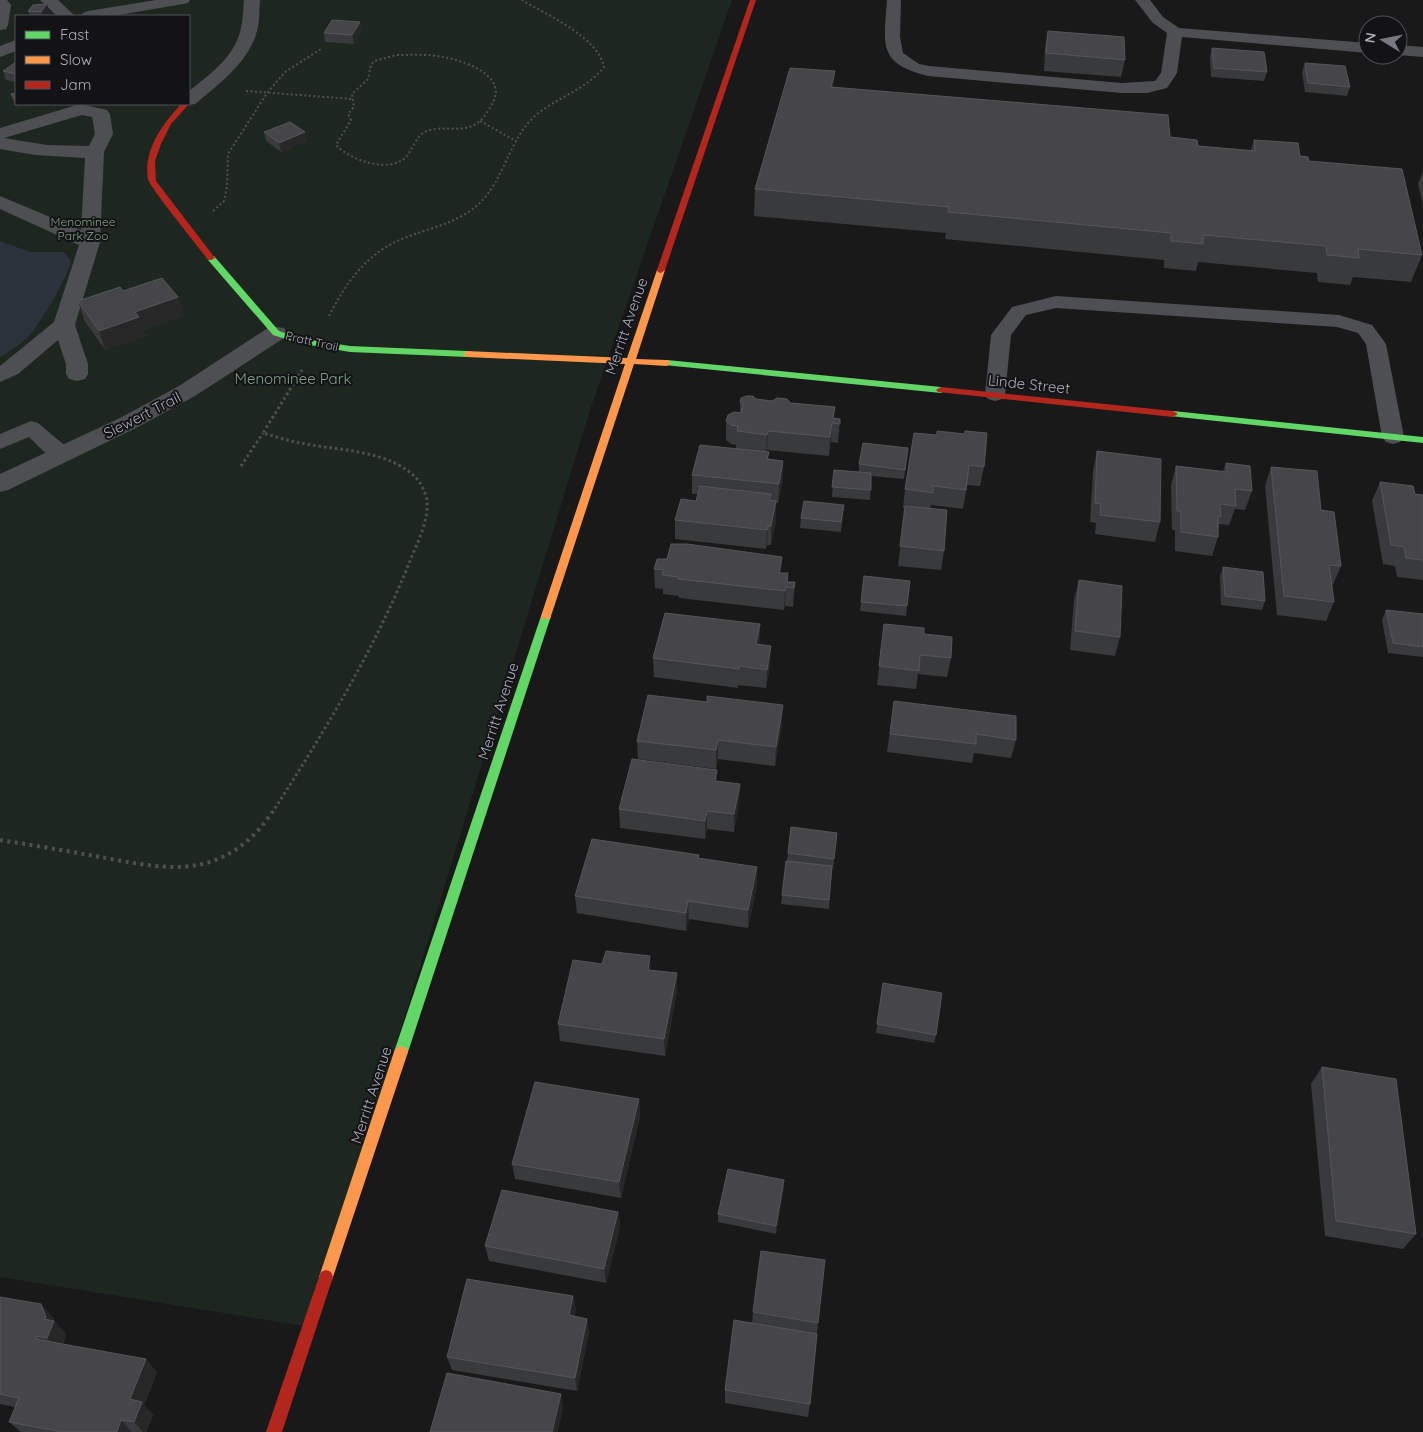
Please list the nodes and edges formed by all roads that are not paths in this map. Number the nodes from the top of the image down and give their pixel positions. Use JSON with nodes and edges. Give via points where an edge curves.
{"nodes":[{"id":1,"x":48,"y":0,"type":"edge"},
{"id":2,"x":183,"y":0,"type":"edge"},
{"id":3,"x":252,"y":0,"type":"edge"},
{"id":4,"x":753,"y":0,"type":"edge"},
{"id":5,"x":894,"y":0,"type":"edge"},
{"id":6,"x":1142,"y":0,"type":"edge"},
{"id":7,"x":0,"y":2,"type":"edge"},
{"id":8,"x":66,"y":15,"type":"edge"},
{"id":9,"x":94,"y":15,"type":"edge"},
{"id":10,"x":0,"y":25,"type":"edge"},
{"id":11,"x":1175,"y":32,"type":"junction"},
{"id":12,"x":15,"y":45,"type":"edge"},
{"id":13,"x":1358,"y":47,"type":"edge"},
{"id":14,"x":1408,"y":51,"type":"edge"},
{"id":15,"x":0,"y":52,"type":"edge"},
{"id":16,"x":1423,"y":52,"type":"edge"},
{"id":17,"x":190,"y":99,"type":"edge"},
{"id":18,"x":184,"y":105,"type":"edge"},
{"id":19,"x":0,"y":134,"type":"edge"},
{"id":20,"x":0,"y":143,"type":"edge"},
{"id":21,"x":94,"y":152,"type":"junction"},
{"id":22,"x":0,"y":202,"type":"edge"},
{"id":23,"x":90,"y":242,"type":"junction"},
{"id":24,"x":64,"y":325,"type":"junction"},
{"id":25,"x":276,"y":333,"type":"junction"},
{"id":26,"x":631,"y":360,"type":"junction"},
{"id":27,"x":77,"y":374,"type":"dead end"},
{"id":28,"x":0,"y":375,"type":"edge"},
{"id":29,"x":995,"y":395,"type":"junction"},
{"id":30,"x":1393,"y":436,"type":"junction"},
{"id":31,"x":1423,"y":440,"type":"edge"},
{"id":32,"x":0,"y":442,"type":"edge"},
{"id":33,"x":62,"y":455,"type":"junction"},
{"id":34,"x":0,"y":484,"type":"edge"},
{"id":35,"x":274,"y":1432,"type":"edge"}],
"edges":[{"from":1,"to":8,"type":"street"},
{"from":2,"to":9,"type":"lane"},
{"from":3,"to":17,"type":"street","via":[[249,31],[243,45]]},
{"from":4,"to":26,"type":"street","name":"Merritt Avenue"},
{"from":5,"to":11,"type":"lane","via":[[892,48],[896,57],[912,68],[928,71],[1147,88],[1161,85],[1169,73]]},
{"from":6,"to":11,"type":"lane","via":[[1158,20]]},
{"from":7,"to":10,"type":"street","via":[[3,6]]},
{"from":11,"to":13,"type":"lane"},
{"from":12,"to":15,"type":"street"},
{"from":14,"to":16,"type":"lane"},
{"from":18,"to":25,"type":"street","name":"Pratt Trail","via":[[168,123],[157,144],[152,161],[152,181],[182,223]]},
{"from":19,"to":21,"type":"street","via":[[34,115],[81,109],[101,114],[104,134]]},
{"from":20,"to":21,"type":"street","via":[[62,152]]},
{"from":21,"to":23,"type":"street"},
{"from":22,"to":23,"type":"street"},
{"from":23,"to":24,"type":"street"},
{"from":24,"to":27,"type":"street","via":[[77,364]]},
{"from":24,"to":28,"type":"street"},
{"from":25,"to":26,"type":"street","name":"Pratt Trail","via":[[350,349]]},
{"from":25,"to":33,"type":"street","name":"Siewert Trail","via":[[187,392]]},
{"from":26,"to":29,"type":"street","name":"Linde Street"},
{"from":26,"to":35,"type":"street","name":"Merritt Avenue"},
{"from":29,"to":30,"type":"street","name":"Linde Street"},
{"from":29,"to":30,"type":"lane","via":[[1001,335],[1019,311],[1056,302],[1339,321],[1364,329],[1376,344]]},
{"from":30,"to":31,"type":"street","name":"Linde Street"},
{"from":32,"to":33,"type":"lane","via":[[30,428]]},
{"from":33,"to":34,"type":"street","name":"Siewert Trail"}]}
